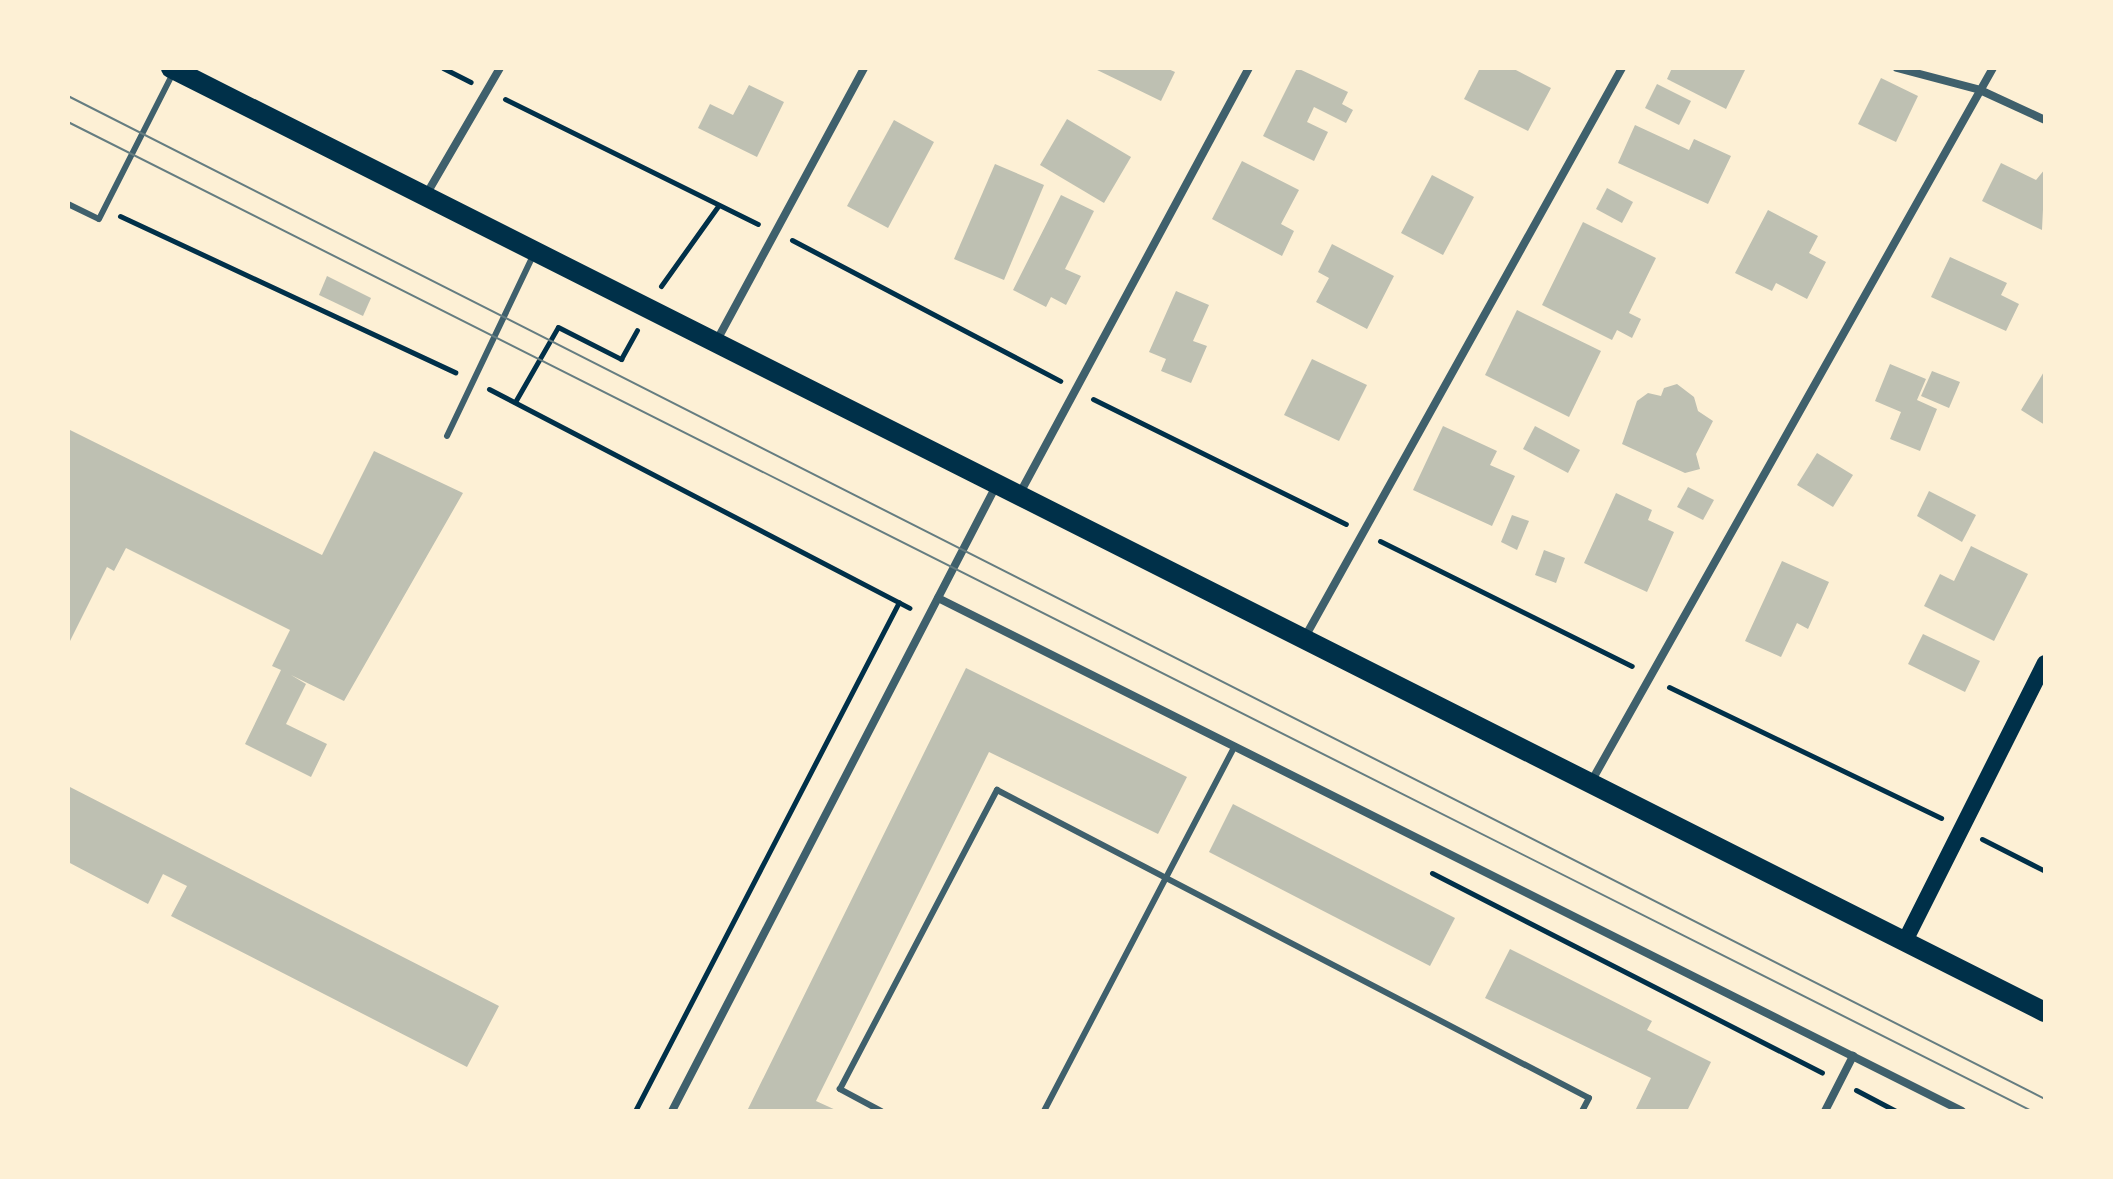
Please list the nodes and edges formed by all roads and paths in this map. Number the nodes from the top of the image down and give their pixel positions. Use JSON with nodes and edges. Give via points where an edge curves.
{"nodes":[{"id":1,"x":443,"y":68,"type":"edge"},
{"id":2,"x":500,"y":68,"type":"edge"},
{"id":3,"x":864,"y":68,"type":"edge"},
{"id":4,"x":1249,"y":68,"type":"edge"},
{"id":5,"x":1622,"y":68,"type":"edge"},
{"id":6,"x":1897,"y":68,"type":"edge"},
{"id":7,"x":1993,"y":68,"type":"edge"},
{"id":8,"x":173,"y":69,"type":"edge"},
{"id":9,"x":1980,"y":90,"type":"junction"},
{"id":10,"x":488,"y":91,"type":"junction"},
{"id":11,"x":2045,"y":120,"type":"edge"},
{"id":12,"x":425,"y":197,"type":"junction"},
{"id":13,"x":68,"y":204,"type":"edge"},
{"id":14,"x":775,"y":231,"type":"junction"},
{"id":15,"x":535,"y":253,"type":"junction"},
{"id":16,"x":716,"y":343,"type":"junction"},
{"id":17,"x":1076,"y":389,"type":"junction"},
{"id":18,"x":447,"y":436,"type":"dead end"},
{"id":19,"x":998,"y":482,"type":"junction"},
{"id":20,"x":1020,"y":493,"type":"junction"},
{"id":21,"x":1364,"y":533,"type":"junction"},
{"id":22,"x":938,"y":598,"type":"junction"},
{"id":23,"x":899,"y":602,"type":"dead end"},
{"id":24,"x":1305,"y":637,"type":"junction"},
{"id":25,"x":2045,"y":663,"type":"edge"},
{"id":26,"x":1652,"y":679,"type":"junction"},
{"id":27,"x":1235,"y":746,"type":"junction"},
{"id":28,"x":1589,"y":786,"type":"junction"},
{"id":29,"x":1964,"y":829,"type":"junction"},
{"id":30,"x":2045,"y":871,"type":"edge"},
{"id":31,"x":1166,"y":877,"type":"junction"},
{"id":32,"x":1905,"y":941,"type":"junction"},
{"id":33,"x":2045,"y":1012,"type":"edge"},
{"id":34,"x":1853,"y":1056,"type":"junction"},
{"id":35,"x":635,"y":1111,"type":"edge"},
{"id":36,"x":672,"y":1111,"type":"edge"},
{"id":37,"x":881,"y":1111,"type":"edge"},
{"id":38,"x":1044,"y":1111,"type":"edge"},
{"id":39,"x":1582,"y":1111,"type":"edge"},
{"id":40,"x":1825,"y":1111,"type":"edge"},
{"id":41,"x":1962,"y":1111,"type":"edge"}],
"edges":[{"from":1,"to":10,"type":"path"},
{"from":2,"to":10,"type":"street"},
{"from":3,"to":14,"type":"street"},
{"from":4,"to":17,"type":"street"},
{"from":5,"to":21,"type":"street"},
{"from":6,"to":9,"type":"street"},
{"from":7,"to":9,"type":"street"},
{"from":8,"to":12,"type":"main road"},
{"from":8,"to":13,"type":"lane","via":[[99,219]]},
{"from":9,"to":11,"type":"street"},
{"from":9,"to":26,"type":"street"},
{"from":10,"to":12,"type":"street"},
{"from":10,"to":14,"type":"path"},
{"from":12,"to":15,"type":"main road"},
{"from":14,"to":16,"type":"street"},
{"from":14,"to":17,"type":"path"},
{"from":15,"to":16,"type":"main road"},
{"from":15,"to":18,"type":"lane"},
{"from":16,"to":19,"type":"main road"},
{"from":17,"to":20,"type":"street"},
{"from":17,"to":21,"type":"path"},
{"from":19,"to":20,"type":"main road"},
{"from":19,"to":22,"type":"street"},
{"from":20,"to":24,"type":"main road"},
{"from":21,"to":24,"type":"street"},
{"from":21,"to":26,"type":"path"},
{"from":22,"to":27,"type":"street"},
{"from":22,"to":36,"type":"street"},
{"from":23,"to":35,"type":"path"},
{"from":24,"to":28,"type":"main road"},
{"from":25,"to":29,"type":"main road"},
{"from":26,"to":28,"type":"street"},
{"from":26,"to":29,"type":"path"},
{"from":27,"to":31,"type":"lane"},
{"from":27,"to":34,"type":"street"},
{"from":28,"to":32,"type":"main road"},
{"from":29,"to":30,"type":"path"},
{"from":29,"to":32,"type":"main road"},
{"from":31,"to":37,"type":"lane","via":[[997,790],[840,1089]]},
{"from":31,"to":38,"type":"lane"},
{"from":31,"to":39,"type":"lane","via":[[1589,1098]]},
{"from":32,"to":33,"type":"main road"},
{"from":34,"to":40,"type":"street"},
{"from":34,"to":41,"type":"street"}]}
